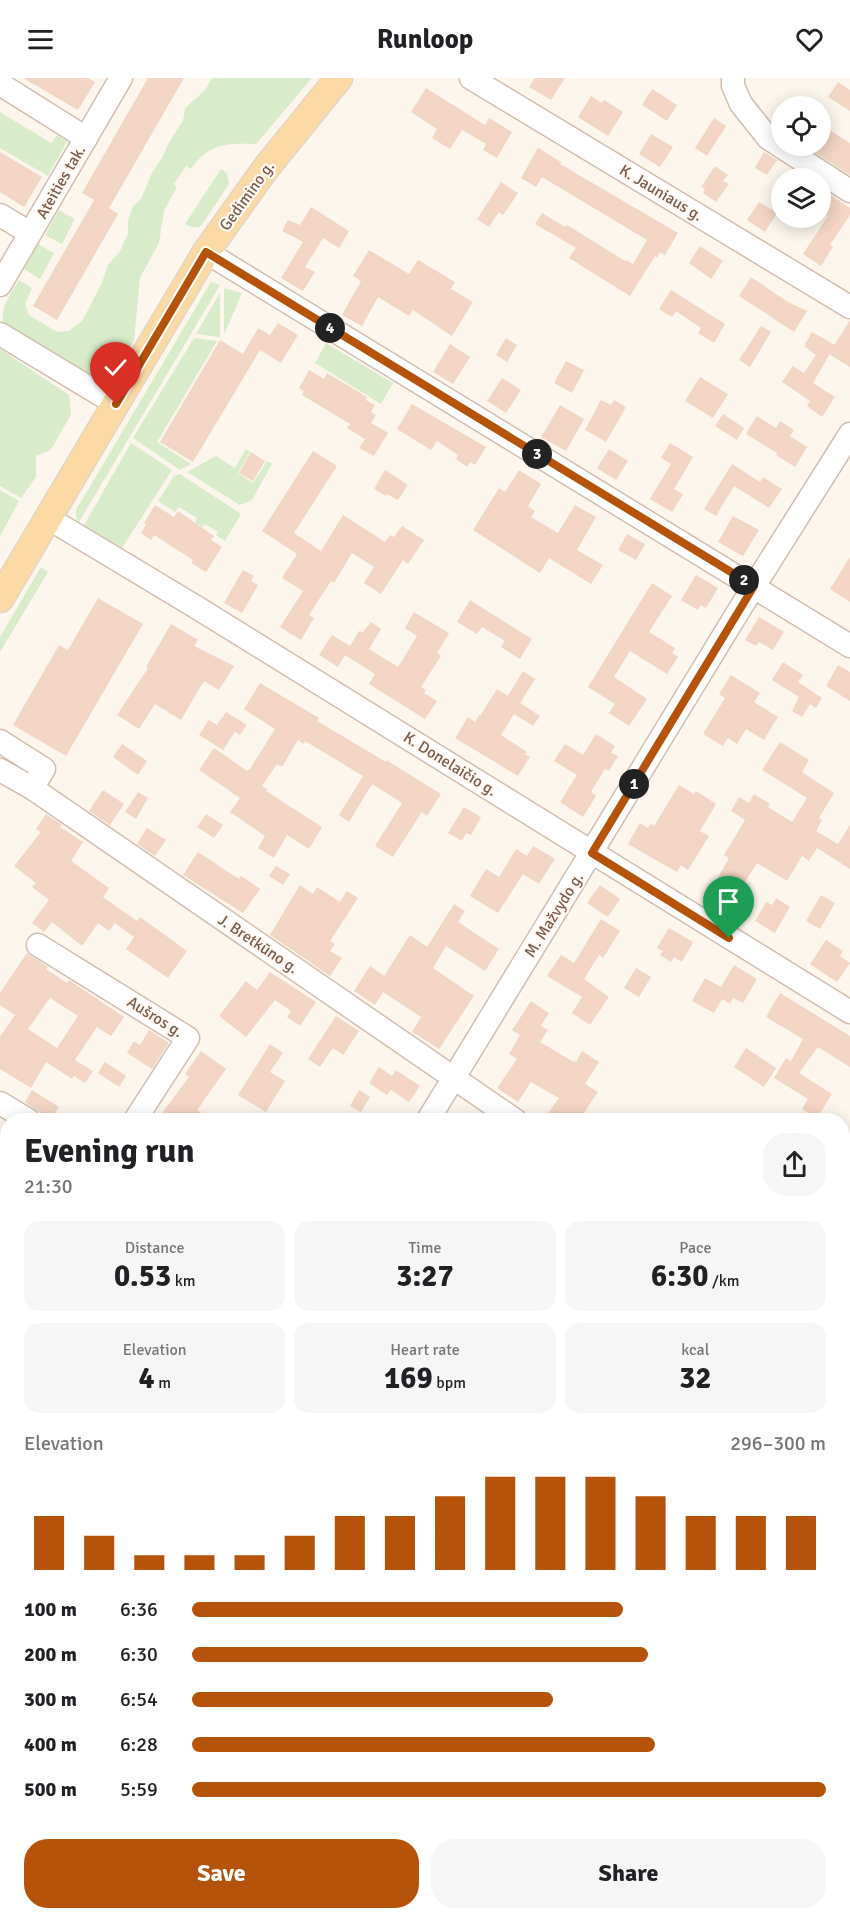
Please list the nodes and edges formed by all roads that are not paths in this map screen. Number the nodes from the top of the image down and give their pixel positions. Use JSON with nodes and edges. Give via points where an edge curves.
{"nodes":[{"id":1,"x":121,"y":78,"type":"edge"},
{"id":2,"x":339,"y":78,"type":"edge"},
{"id":3,"x":471,"y":78,"type":"edge"},
{"id":4,"x":733,"y":78,"type":"edge"},
{"id":5,"x":0,"y":84,"type":"edge"},
{"id":6,"x":86,"y":138,"type":"junction"},
{"id":7,"x":850,"y":191,"type":"edge"},
{"id":8,"x":0,"y":215,"type":"edge"},
{"id":9,"x":30,"y":233,"type":"junction"},
{"id":10,"x":206,"y":252,"type":"junction"},
{"id":11,"x":0,"y":285,"type":"edge"},
{"id":12,"x":850,"y":307,"type":"edge"},
{"id":13,"x":0,"y":334,"type":"edge"},
{"id":14,"x":116,"y":404,"type":"junction"},
{"id":15,"x":850,"y":434,"type":"edge"},
{"id":16,"x":48,"y":518,"type":"junction"},
{"id":17,"x":754,"y":586,"type":"junction"},
{"id":18,"x":0,"y":599,"type":"edge"},
{"id":19,"x":850,"y":646,"type":"edge"},
{"id":20,"x":0,"y":741,"type":"edge"},
{"id":21,"x":0,"y":770,"type":"edge"},
{"id":22,"x":32,"y":788,"type":"junction"},
{"id":23,"x":592,"y":853,"type":"junction"},
{"id":24,"x":38,"y":945,"type":"dead end"},
{"id":25,"x":850,"y":1012,"type":"edge"},
{"id":26,"x":454,"y":1078,"type":"junction"},
{"id":27,"x":0,"y":1103,"type":"edge"},
{"id":28,"x":16,"y":1113,"type":"edge"},
{"id":29,"x":140,"y":1113,"type":"edge"},
{"id":30,"x":432,"y":1113,"type":"edge"},
{"id":31,"x":505,"y":1113,"type":"edge"}],
"edges":[{"from":1,"to":6,"type":"street","name":"Ateities tak."},
{"from":2,"to":10,"type":"main road","name":"Gedimino g.","via":[[266,168]]},
{"from":3,"to":12,"type":"street","name":"K. Jauniaus g."},
{"from":4,"to":7,"type":"street","via":[[741,104],[768,138]]},
{"from":5,"to":6,"type":"street"},
{"from":6,"to":9,"type":"street","name":"Ateities tak."},
{"from":8,"to":9,"type":"street"},
{"from":9,"to":11,"type":"street","name":"Ateities tak."},
{"from":10,"to":14,"type":"main road","name":"Gedimino g."},
{"from":10,"to":17,"type":"street"},
{"from":13,"to":14,"type":"street"},
{"from":14,"to":16,"type":"main road","name":"Gedimino g."},
{"from":15,"to":17,"type":"street","name":"M. Mažvydo g."},
{"from":16,"to":18,"type":"main road","name":"Gedimino g."},
{"from":16,"to":23,"type":"street","name":"K. Donelaičio g."},
{"from":17,"to":19,"type":"street"},
{"from":17,"to":23,"type":"street","name":"M. Mažvydo g."},
{"from":20,"to":22,"type":"street","via":[[44,769]]},
{"from":21,"to":22,"type":"street","name":"J. Bretkūno g."},
{"from":22,"to":26,"type":"street","name":"J. Bretkūno g."},
{"from":23,"to":25,"type":"street","name":"K. Donelaičio g."},
{"from":23,"to":26,"type":"street","name":"M. Mažvydo g."},
{"from":24,"to":29,"type":"street","name":"Aušros g.","via":[[188,1038]]},
{"from":26,"to":30,"type":"street","name":"M. Mažvydo g."},
{"from":26,"to":31,"type":"street","name":"J. Bretkūno g."},
{"from":27,"to":28,"type":"street"}]}
